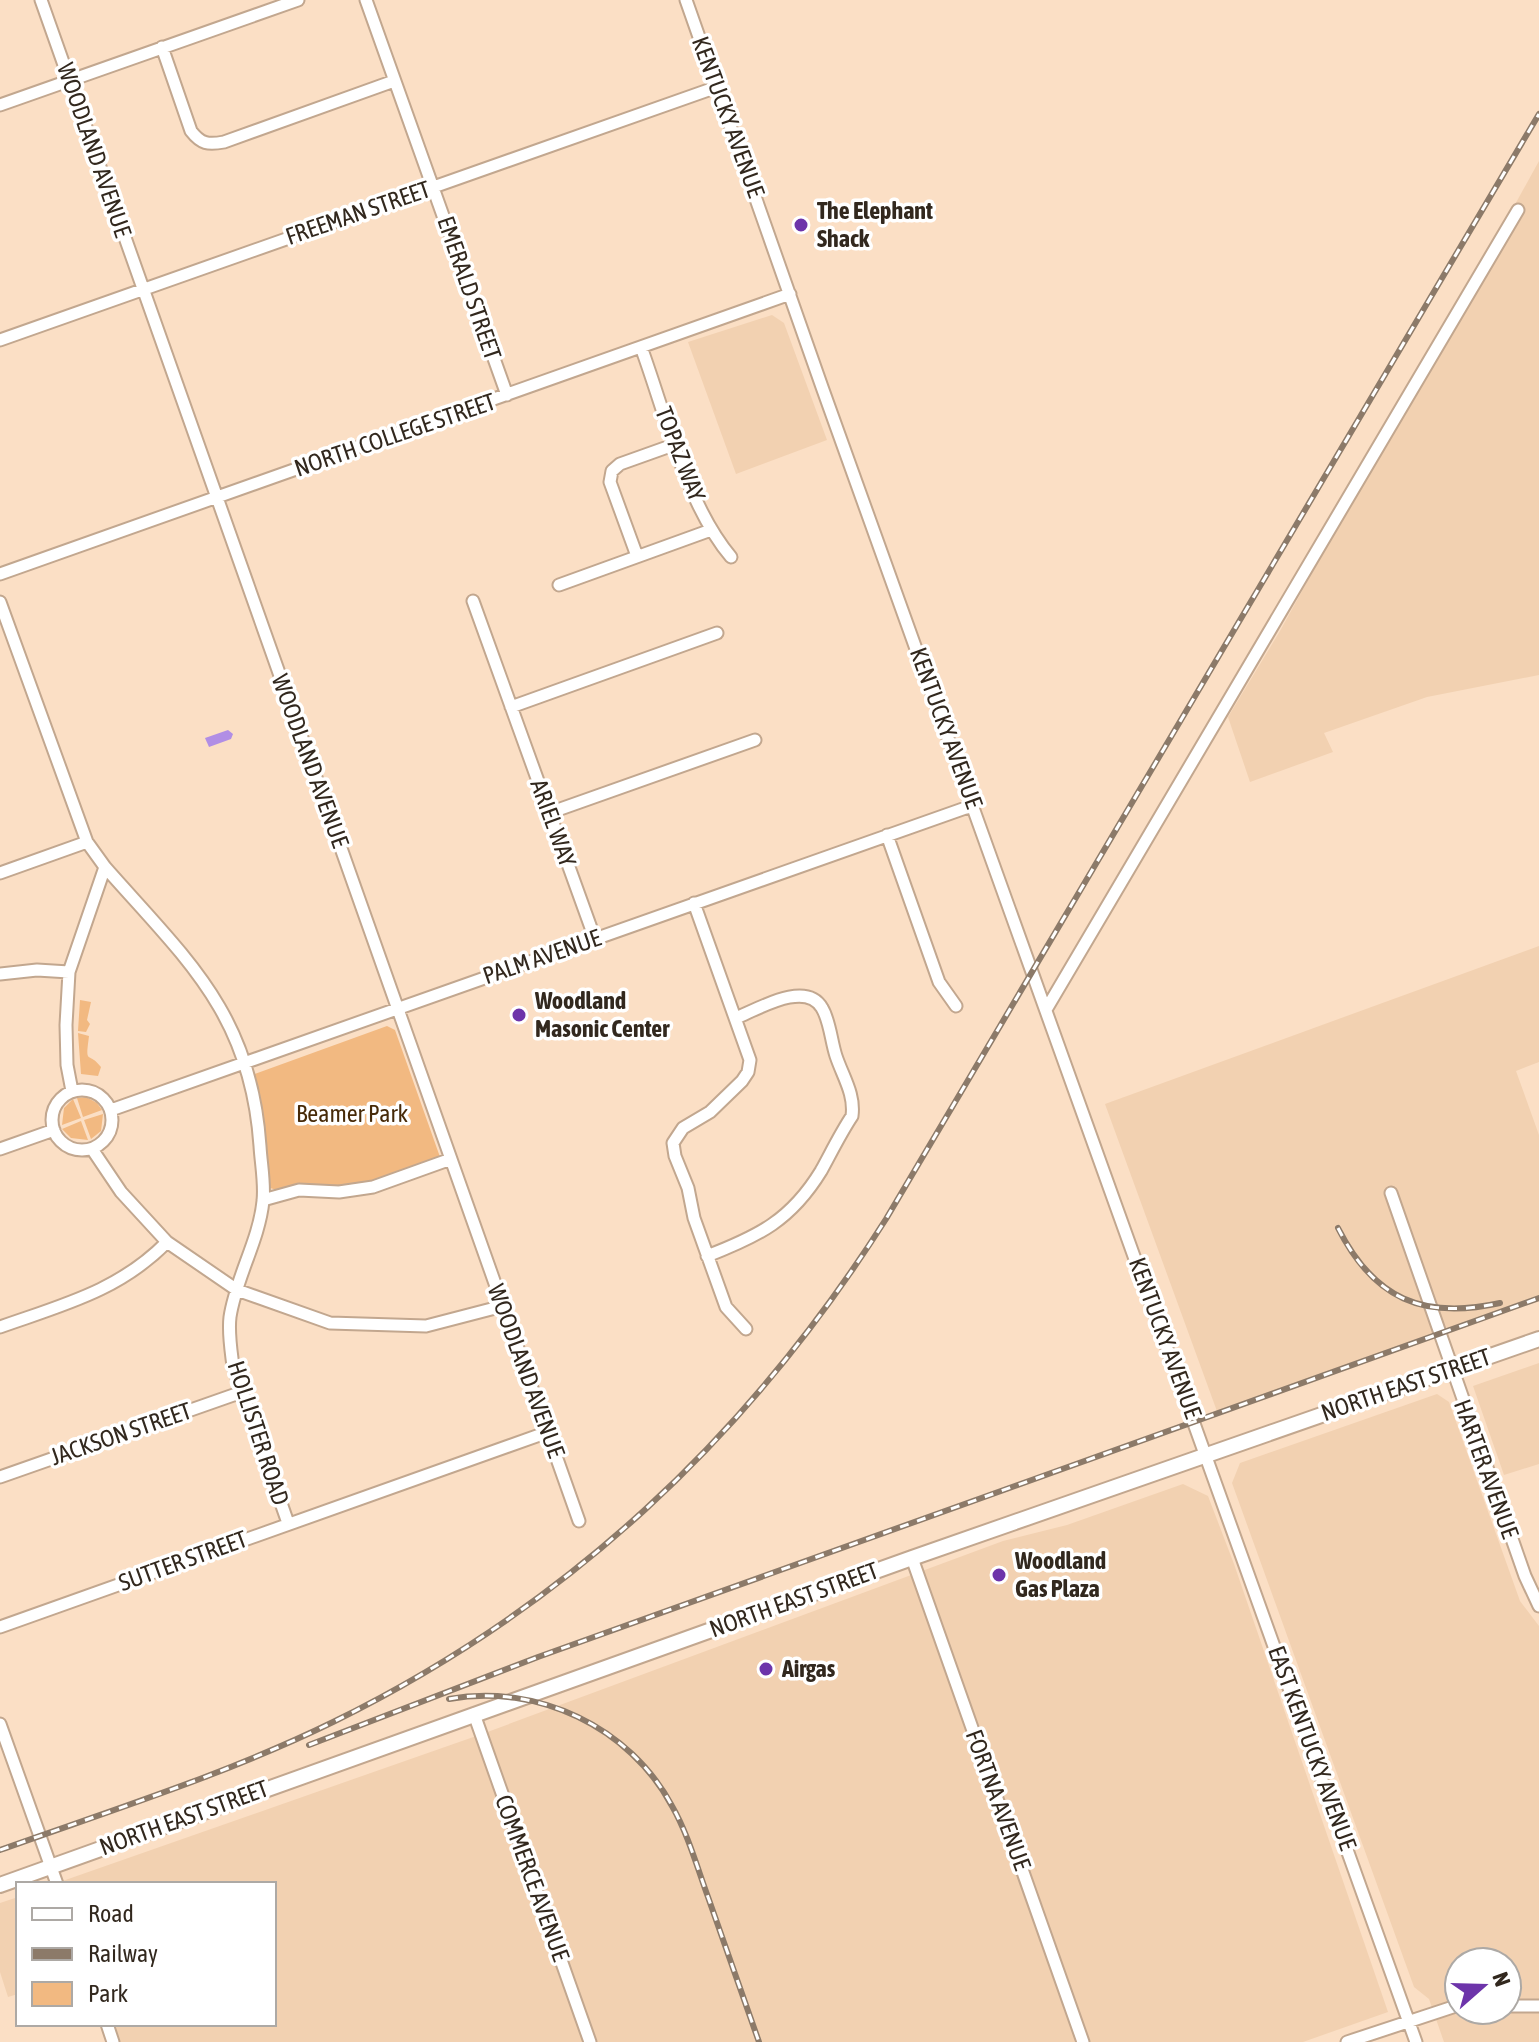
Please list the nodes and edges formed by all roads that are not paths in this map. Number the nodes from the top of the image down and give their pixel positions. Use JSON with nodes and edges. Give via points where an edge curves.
{"nodes":[{"id":1,"x":41,"y":0,"type":"edge"},
{"id":2,"x":298,"y":0,"type":"edge"},
{"id":3,"x":366,"y":0,"type":"edge"},
{"id":4,"x":686,"y":0,"type":"edge"},
{"id":5,"x":162,"y":47,"type":"junction"},
{"id":6,"x":69,"y":81,"type":"junction"},
{"id":7,"x":394,"y":81,"type":"junction"},
{"id":8,"x":717,"y":87,"type":"junction"},
{"id":9,"x":0,"y":105,"type":"edge"},
{"id":10,"x":433,"y":187,"type":"junction"},
{"id":11,"x":1518,"y":210,"type":"dead end"},
{"id":12,"x":143,"y":290,"type":"junction"},
{"id":13,"x":790,"y":294,"type":"junction"},
{"id":14,"x":0,"y":340,"type":"edge"},
{"id":15,"x":641,"y":347,"type":"junction"},
{"id":16,"x":507,"y":395,"type":"junction"},
{"id":17,"x":676,"y":444,"type":"junction"},
{"id":18,"x":216,"y":498,"type":"junction"},
{"id":19,"x":711,"y":530,"type":"junction"},
{"id":20,"x":637,"y":556,"type":"junction"},
{"id":21,"x":731,"y":557,"type":"dead end"},
{"id":22,"x":0,"y":574,"type":"edge"},
{"id":23,"x":559,"y":585,"type":"dead end"},
{"id":24,"x":473,"y":601,"type":"dead end"},
{"id":25,"x":0,"y":602,"type":"edge"},
{"id":26,"x":717,"y":633,"type":"dead end"},
{"id":27,"x":511,"y":707,"type":"junction"},
{"id":28,"x":755,"y":740,"type":"dead end"},
{"id":29,"x":974,"y":805,"type":"junction"},
{"id":30,"x":549,"y":813,"type":"junction"},
{"id":31,"x":887,"y":835,"type":"junction"},
{"id":32,"x":87,"y":842,"type":"junction"},
{"id":33,"x":105,"y":867,"type":"junction"},
{"id":34,"x":0,"y":873,"type":"edge"},
{"id":35,"x":694,"y":903,"type":"junction"},
{"id":36,"x":595,"y":939,"type":"junction"},
{"id":37,"x":69,"y":972,"type":"junction"},
{"id":38,"x":0,"y":974,"type":"edge"},
{"id":39,"x":956,"y":1006,"type":"dead end"},
{"id":40,"x":398,"y":1008,"type":"junction"},
{"id":41,"x":1047,"y":1008,"type":"junction"},
{"id":42,"x":736,"y":1018,"type":"junction"},
{"id":43,"x":245,"y":1063,"type":"junction"},
{"id":44,"x":72,"y":1091,"type":"junction"},
{"id":45,"x":111,"y":1110,"type":"junction"},
{"id":46,"x":54,"y":1130,"type":"junction"},
{"id":47,"x":0,"y":1149,"type":"edge"},
{"id":48,"x":92,"y":1149,"type":"junction"},
{"id":49,"x":451,"y":1159,"type":"junction"},
{"id":50,"x":1391,"y":1193,"type":"dead end"},
{"id":51,"x":263,"y":1200,"type":"junction"},
{"id":52,"x":167,"y":1242,"type":"junction"},
{"id":53,"x":707,"y":1256,"type":"junction"},
{"id":54,"x":237,"y":1290,"type":"junction"},
{"id":55,"x":503,"y":1306,"type":"junction"},
{"id":56,"x":0,"y":1327,"type":"edge"},
{"id":57,"x":746,"y":1329,"type":"dead end"},
{"id":58,"x":1539,"y":1339,"type":"edge"},
{"id":59,"x":1451,"y":1369,"type":"junction"},
{"id":60,"x":242,"y":1392,"type":"junction"},
{"id":61,"x":548,"y":1432,"type":"junction"},
{"id":62,"x":1207,"y":1455,"type":"junction"},
{"id":63,"x":0,"y":1477,"type":"edge"},
{"id":64,"x":579,"y":1521,"type":"dead end"},
{"id":65,"x":288,"y":1523,"type":"junction"},
{"id":66,"x":912,"y":1558,"type":"junction"},
{"id":67,"x":1539,"y":1606,"type":"edge"},
{"id":68,"x":0,"y":1627,"type":"edge"},
{"id":69,"x":474,"y":1714,"type":"junction"},
{"id":70,"x":0,"y":1724,"type":"edge"},
{"id":71,"x":51,"y":1866,"type":"junction"},
{"id":72,"x":56,"y":1882,"type":"edge"},
{"id":73,"x":0,"y":1885,"type":"edge"},
{"id":74,"x":1443,"y":2010,"type":"edge"},
{"id":75,"x":1409,"y":2020,"type":"junction"},
{"id":76,"x":590,"y":2042,"type":"edge"},
{"id":77,"x":1083,"y":2042,"type":"edge"},
{"id":78,"x":1347,"y":2042,"type":"edge"},
{"id":79,"x":1416,"y":2042,"type":"edge"}],
"edges":[{"from":1,"to":6,"type":"street","name":"WOODLAND AVENUE"},
{"from":2,"to":5,"type":"street"},
{"from":3,"to":7,"type":"street","name":"EMERALD STREET"},
{"from":4,"to":8,"type":"street","name":"KENTUCKY AVENUE"},
{"from":5,"to":6,"type":"street"},
{"from":5,"to":7,"type":"street","via":[[191,131],[209,145]]},
{"from":6,"to":9,"type":"street"},
{"from":6,"to":12,"type":"street","name":"WOODLAND AVENUE"},
{"from":7,"to":10,"type":"street","name":"EMERALD STREET"},
{"from":8,"to":10,"type":"street","name":"FREEMAN STREET"},
{"from":8,"to":13,"type":"street","name":"KENTUCKY AVENUE"},
{"from":10,"to":12,"type":"street","name":"FREEMAN STREET"},
{"from":10,"to":16,"type":"street","name":"EMERALD STREET"},
{"from":11,"to":41,"type":"street"},
{"from":12,"to":14,"type":"street","name":"FREEMAN STREET"},
{"from":12,"to":18,"type":"street","name":"WOODLAND AVENUE"},
{"from":13,"to":15,"type":"street","name":"NORTH COLLEGE STREET"},
{"from":13,"to":29,"type":"street","name":"KENTUCKY AVENUE"},
{"from":15,"to":16,"type":"street","name":"NORTH COLLEGE STREET"},
{"from":15,"to":17,"type":"street","name":"TOPAZ WAY"},
{"from":16,"to":18,"type":"street","name":"NORTH COLLEGE STREET"},
{"from":17,"to":19,"type":"street","name":"TOPAZ WAY"},
{"from":17,"to":20,"type":"street","via":[[612,471],[610,482]]},
{"from":18,"to":22,"type":"street","name":"NORTH COLLEGE STREET"},
{"from":18,"to":40,"type":"street","name":"WOODLAND AVENUE"},
{"from":19,"to":20,"type":"street"},
{"from":19,"to":21,"type":"street","name":"TOPAZ WAY"},
{"from":20,"to":23,"type":"street"},
{"from":24,"to":27,"type":"street","name":"ARIEL WAY"},
{"from":25,"to":32,"type":"street","name":"HOLLISTER ROAD"},
{"from":26,"to":27,"type":"street"},
{"from":27,"to":30,"type":"street","name":"ARIEL WAY"},
{"from":28,"to":30,"type":"street"},
{"from":29,"to":31,"type":"street","name":"PALM AVENUE"},
{"from":29,"to":41,"type":"street","name":"KENTUCKY AVENUE"},
{"from":30,"to":36,"type":"street","name":"ARIEL WAY"},
{"from":31,"to":35,"type":"street","name":"PALM AVENUE"},
{"from":31,"to":39,"type":"street","via":[[939,982]]},
{"from":32,"to":33,"type":"street","name":"HOLLISTER ROAD"},
{"from":32,"to":34,"type":"street"},
{"from":33,"to":37,"type":"street"},
{"from":33,"to":43,"type":"street","name":"HOLLISTER ROAD","via":[[200,974],[233,1029]]},
{"from":35,"to":36,"type":"street","name":"PALM AVENUE"},
{"from":35,"to":42,"type":"street"},
{"from":36,"to":40,"type":"street","name":"PALM AVENUE"},
{"from":37,"to":38,"type":"street"},
{"from":37,"to":44,"type":"street","via":[[67,1065]]},
{"from":40,"to":43,"type":"street","name":"PALM AVENUE"},
{"from":40,"to":49,"type":"street","name":"WOODLAND AVENUE"},
{"from":41,"to":62,"type":"street","name":"KENTUCKY AVENUE"},
{"from":42,"to":53,"type":"street","via":[[750,1060],[748,1072],[710,1112],[683,1128],[673,1143]]},
{"from":42,"to":53,"type":"street","via":[[789,996],[813,998],[826,1017],[854,1103],[852,1116],[799,1203],[765,1231]]},
{"from":43,"to":45,"type":"street","name":"PALM AVENUE"},
{"from":43,"to":51,"type":"street","name":"HOLLISTER ROAD","via":[[259,1130]]},
{"from":44,"to":45,"type":"street","via":[[95,1092]]},
{"from":44,"to":46,"type":"street","via":[[55,1107]]},
{"from":45,"to":48,"type":"street","via":[[110,1133]]},
{"from":46,"to":47,"type":"street"},
{"from":46,"to":48,"type":"street","via":[[69,1147]]},
{"from":48,"to":52,"type":"street","via":[[121,1192]]},
{"from":49,"to":51,"type":"street","via":[[357,1190],[299,1190]]},
{"from":49,"to":55,"type":"street","name":"WOODLAND AVENUE"},
{"from":50,"to":59,"type":"street","name":"HARTER AVENUE"},
{"from":51,"to":54,"type":"street","name":"HOLLISTER ROAD"},
{"from":52,"to":54,"type":"street"},
{"from":52,"to":56,"type":"street","via":[[103,1291]]},
{"from":53,"to":57,"type":"street","via":[[726,1307]]},
{"from":54,"to":55,"type":"street","via":[[330,1323],[426,1326]]},
{"from":54,"to":60,"type":"street","name":"HOLLISTER ROAD","via":[[230,1344]]},
{"from":55,"to":61,"type":"street","name":"WOODLAND AVENUE"},
{"from":58,"to":59,"type":"main road","name":"NORTH EAST STREET"},
{"from":59,"to":62,"type":"main road","name":"NORTH EAST STREET"},
{"from":59,"to":67,"type":"street","name":"HARTER AVENUE"},
{"from":60,"to":63,"type":"street","name":"JACKSON STREET"},
{"from":60,"to":65,"type":"street","name":"HOLLISTER ROAD"},
{"from":61,"to":64,"type":"street","name":"WOODLAND AVENUE"},
{"from":61,"to":65,"type":"street","name":"SUTTER STREET"},
{"from":62,"to":66,"type":"main road","name":"NORTH EAST STREET"},
{"from":62,"to":75,"type":"street","name":"EAST KENTUCKY AVENUE"},
{"from":65,"to":68,"type":"street","name":"SUTTER STREET"},
{"from":66,"to":69,"type":"main road","name":"NORTH EAST STREET"},
{"from":66,"to":77,"type":"street","name":"FORTNA AVENUE"},
{"from":69,"to":71,"type":"main road","name":"NORTH EAST STREET"},
{"from":69,"to":76,"type":"street","name":"COMMERCE AVENUE"},
{"from":70,"to":71,"type":"street"},
{"from":71,"to":72,"type":"street"},
{"from":71,"to":73,"type":"main road","name":"NORTH EAST STREET"},
{"from":74,"to":75,"type":"street"},
{"from":75,"to":78,"type":"street"},
{"from":75,"to":79,"type":"street","name":"EAST KENTUCKY AVENUE"}]}
